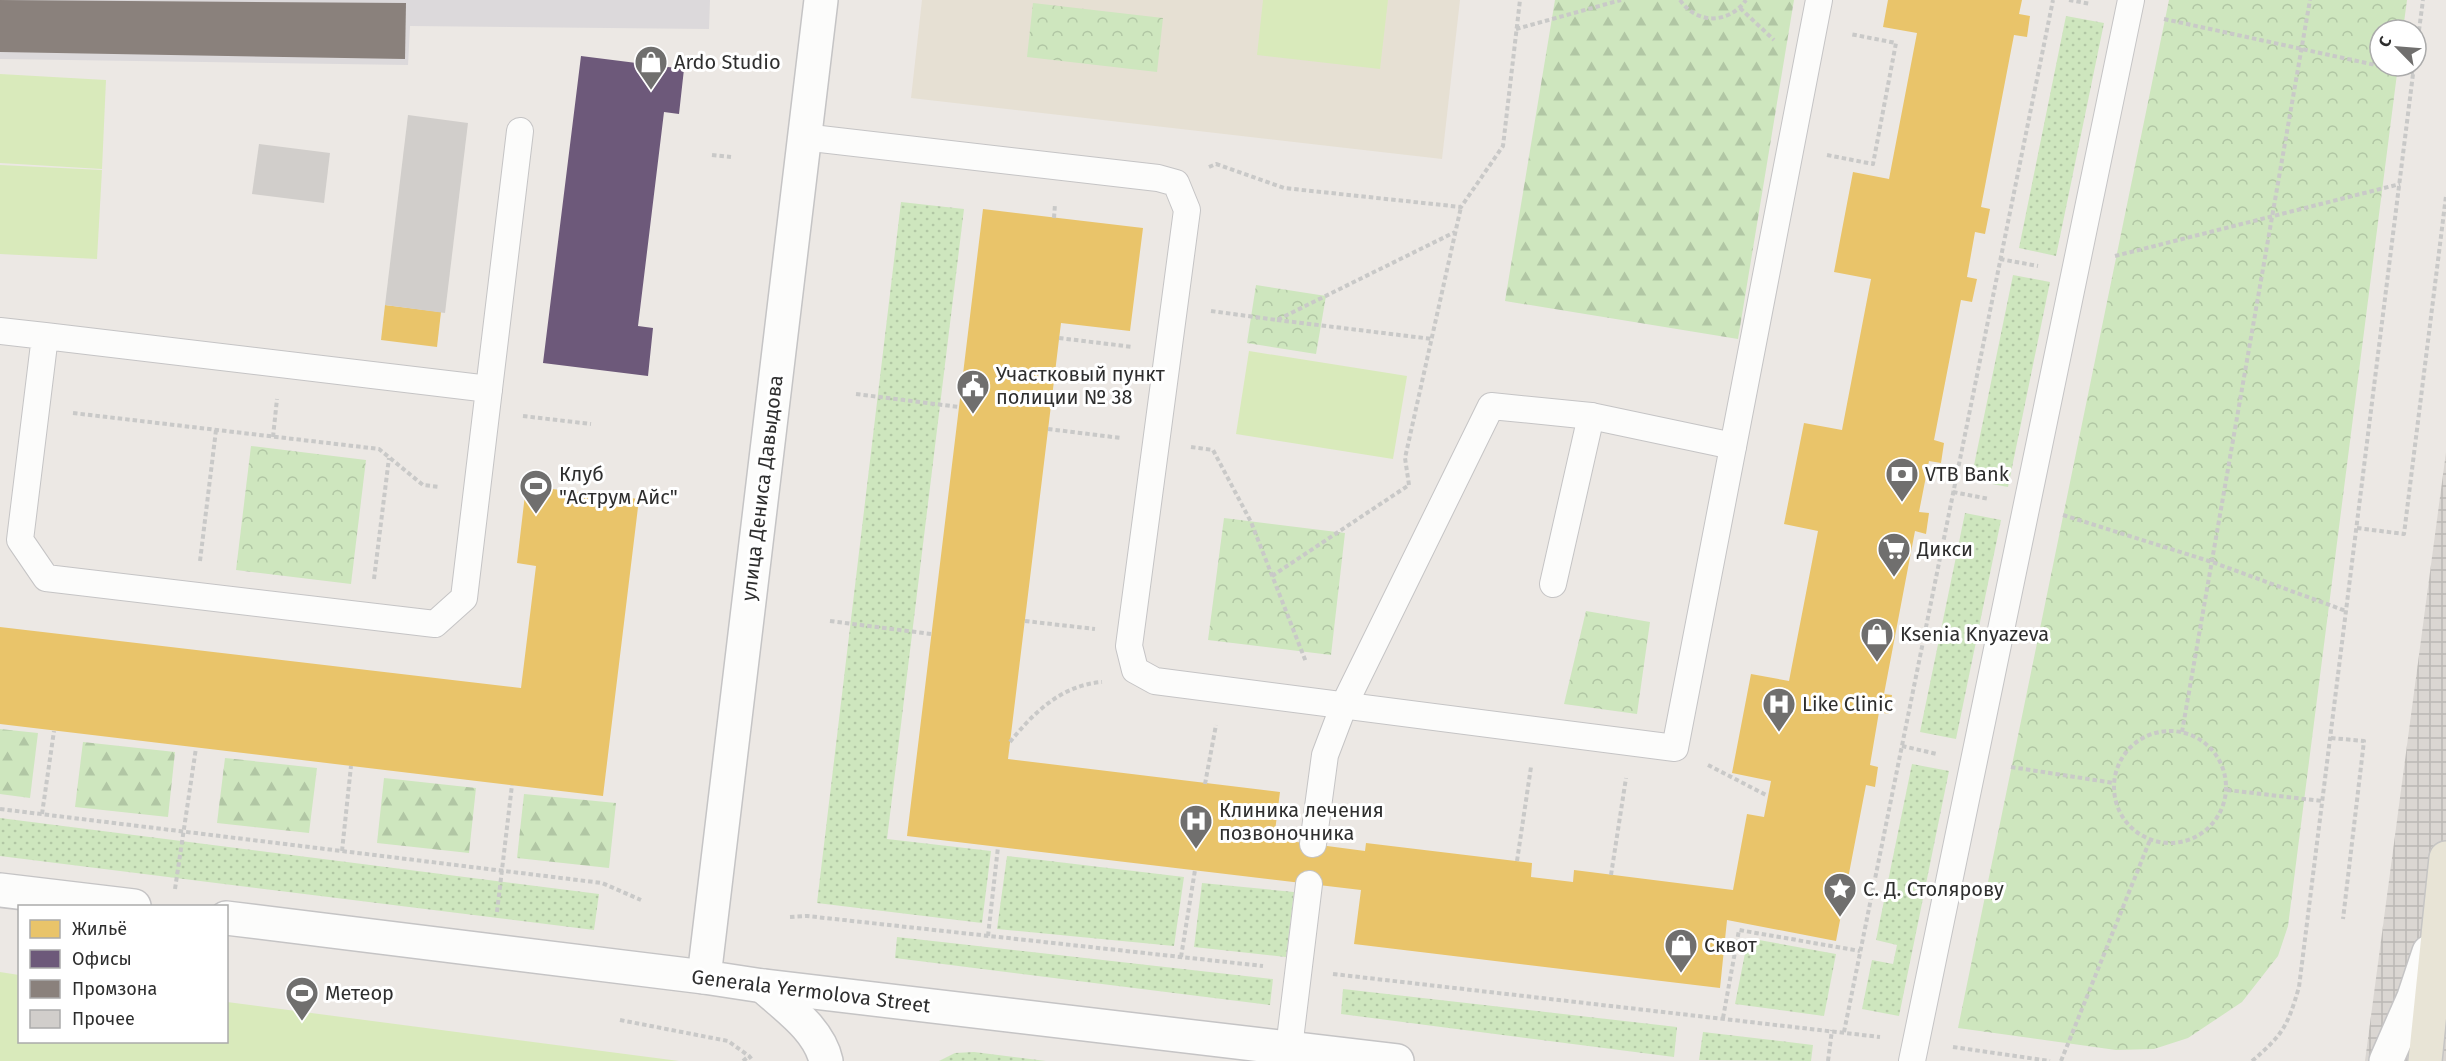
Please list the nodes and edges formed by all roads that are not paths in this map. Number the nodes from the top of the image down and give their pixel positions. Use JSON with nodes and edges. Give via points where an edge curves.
{"nodes":[{"id":1,"x":821,"y":0,"type":"edge"},
{"id":2,"x":1819,"y":0,"type":"edge"},
{"id":3,"x":2131,"y":0,"type":"edge"},
{"id":4,"x":520,"y":131,"type":"dead end"},
{"id":5,"x":803,"y":137,"type":"junction"},
{"id":6,"x":0,"y":330,"type":"edge"},
{"id":7,"x":45,"y":336,"type":"junction"},
{"id":8,"x":489,"y":389,"type":"junction"},
{"id":9,"x":1591,"y":416,"type":"junction"},
{"id":10,"x":1733,"y":446,"type":"junction"},
{"id":11,"x":1553,"y":584,"type":"dead end"},
{"id":12,"x":1332,"y":703,"type":"junction"},
{"id":13,"x":1313,"y":844,"type":"dead end"},
{"id":14,"x":2446,"y":858,"type":"edge"},
{"id":15,"x":1309,"y":884,"type":"dead end"},
{"id":16,"x":0,"y":890,"type":"edge"},
{"id":17,"x":126,"y":905,"type":"edge"},
{"id":18,"x":228,"y":918,"type":"edge"},
{"id":19,"x":2439,"y":921,"type":"junction"},
{"id":20,"x":704,"y":977,"type":"junction"},
{"id":21,"x":763,"y":987,"type":"junction"},
{"id":22,"x":1289,"y":1048,"type":"junction"},
{"id":23,"x":826,"y":1061,"type":"edge"},
{"id":24,"x":1252,"y":1061,"type":"edge"},
{"id":25,"x":1396,"y":1061,"type":"edge"},
{"id":26,"x":1912,"y":1061,"type":"edge"},
{"id":27,"x":2386,"y":1061,"type":"edge"},
{"id":28,"x":2425,"y":1061,"type":"edge"}],
"edges":[{"from":1,"to":5,"type":"street","name":"улица Дениса Давыдова"},
{"from":2,"to":10,"type":"lane"},
{"from":3,"to":26,"type":"lane"},
{"from":4,"to":8,"type":"lane"},
{"from":5,"to":12,"type":"lane","via":[[1176,183],[1187,210],[1131,634],[1135,670],[1155,681]]},
{"from":5,"to":20,"type":"street","name":"улица Дениса Давыдова"},
{"from":6,"to":7,"type":"lane"},
{"from":7,"to":8,"type":"lane"},
{"from":7,"to":8,"type":"lane","via":[[20,540],[46,578],[196,596],[435,624],[464,598]]},
{"from":9,"to":10,"type":"lane"},
{"from":9,"to":11,"type":"lane"},
{"from":9,"to":12,"type":"lane","via":[[1491,406]]},
{"from":10,"to":12,"type":"lane","via":[[1675,748]]},
{"from":12,"to":13,"type":"lane"},
{"from":14,"to":19,"type":"main road"},
{"from":15,"to":22,"type":"lane"},
{"from":16,"to":17,"type":"street"},
{"from":18,"to":20,"type":"street","name":"Generala Yermolova Street"},
{"from":19,"to":27,"type":"street","via":[[2414,997]]},
{"from":19,"to":28,"type":"main road"},
{"from":20,"to":21,"type":"street","name":"Generala Yermolova Street"},
{"from":21,"to":22,"type":"street","name":"Generala Yermolova Street"},
{"from":21,"to":23,"type":"street","via":[[805,1024]]},
{"from":22,"to":24,"type":"street"},
{"from":22,"to":25,"type":"street","name":"Generala Yermolova Street"}]}
